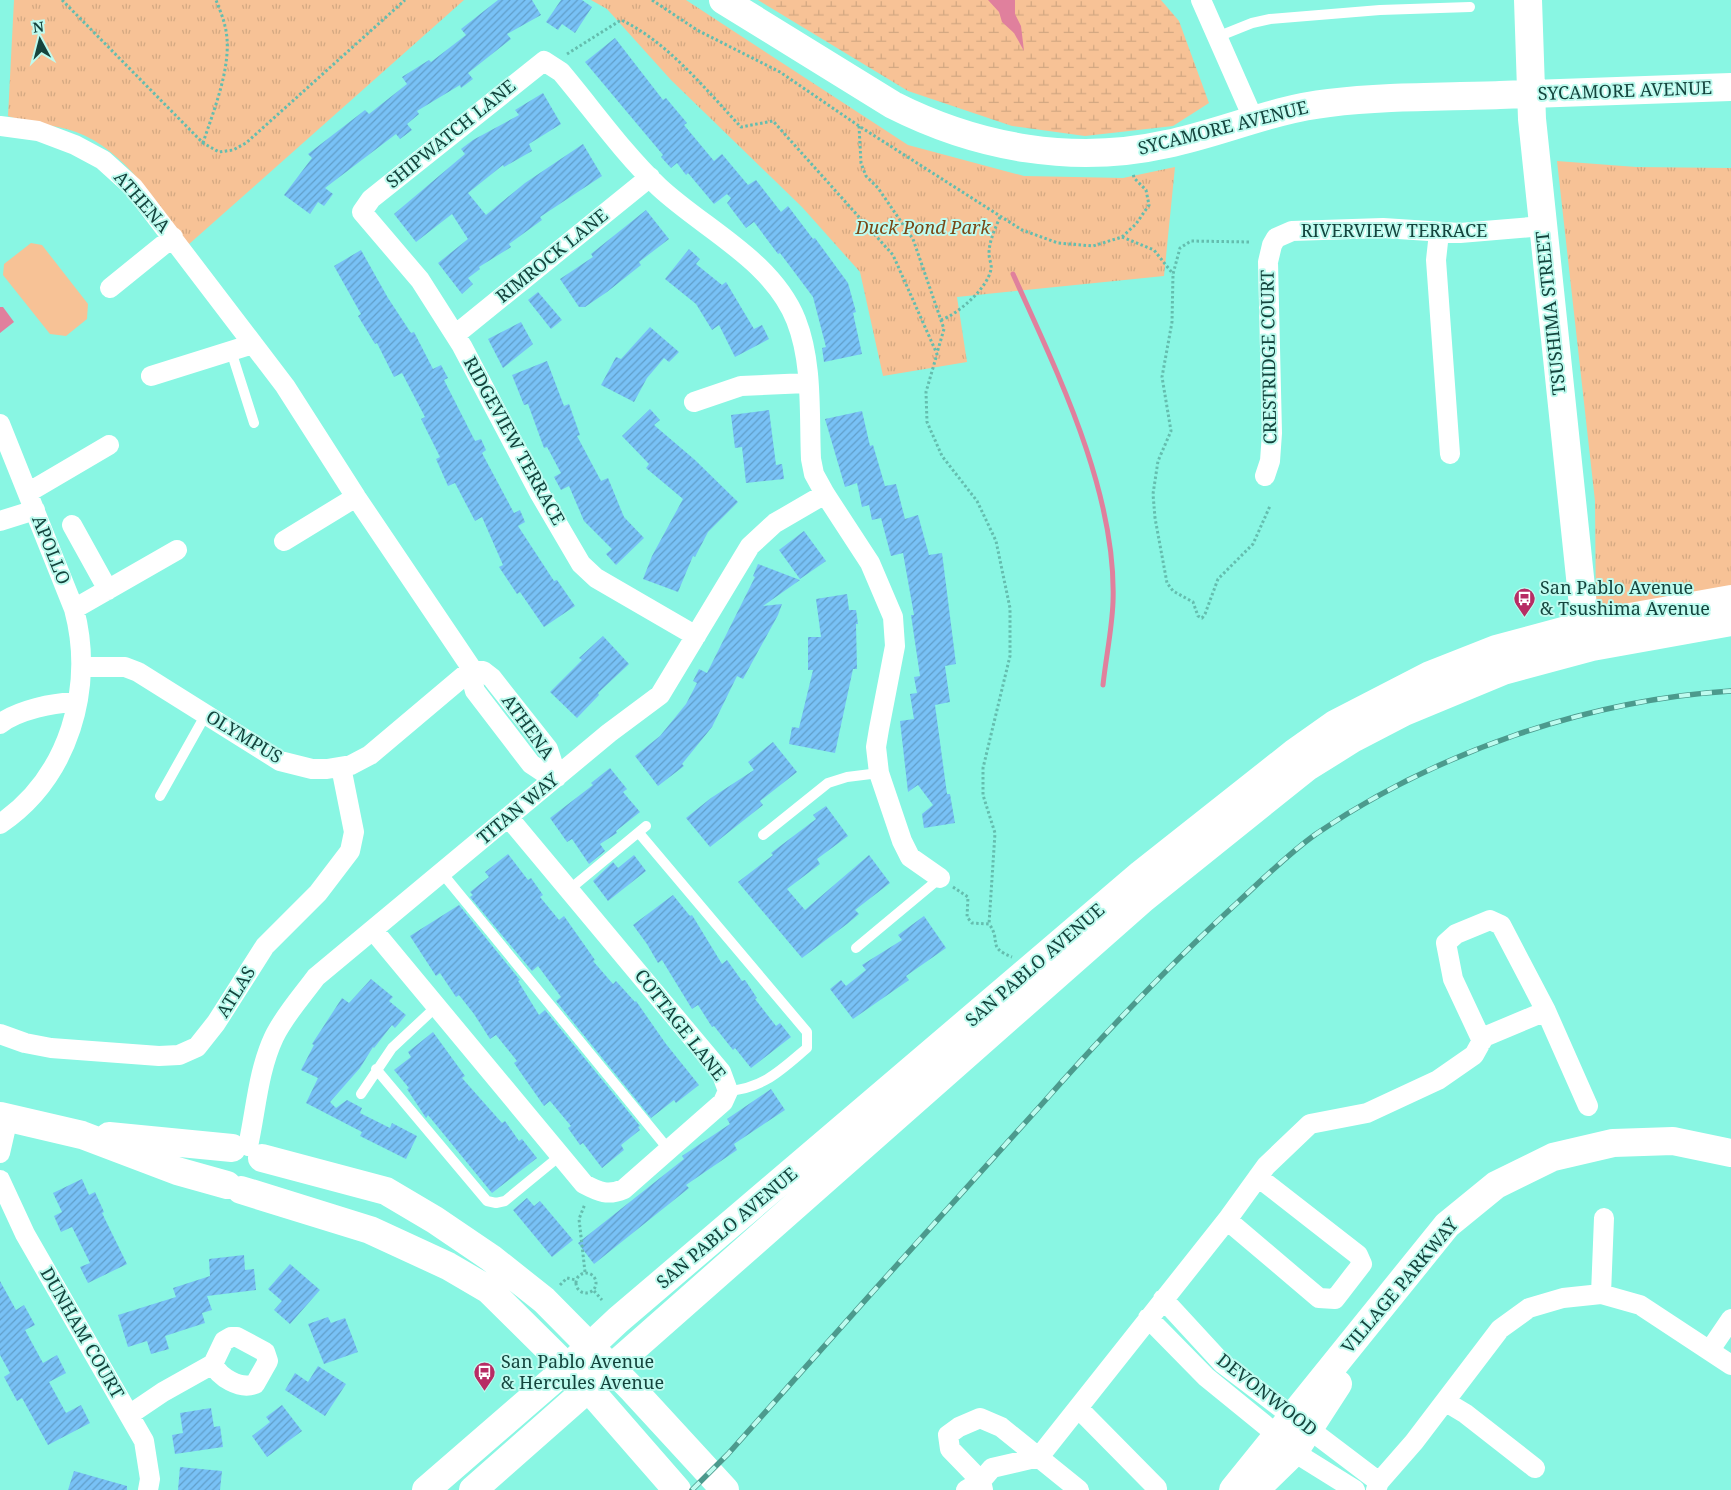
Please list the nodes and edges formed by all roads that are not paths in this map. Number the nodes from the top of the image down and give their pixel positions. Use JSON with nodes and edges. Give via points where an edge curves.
{"nodes":[{"id":1,"x":723,"y":0,"type":"edge"},
{"id":2,"x":1201,"y":0,"type":"edge"},
{"id":3,"x":1528,"y":0,"type":"edge"},
{"id":4,"x":1436,"y":4,"type":"edge"},
{"id":5,"x":1470,"y":8,"type":"dead end"},
{"id":6,"x":1217,"y":37,"type":"junction"},
{"id":7,"x":1731,"y":87,"type":"edge"},
{"id":8,"x":1530,"y":94,"type":"junction"},
{"id":9,"x":1253,"y":118,"type":"junction"},
{"id":10,"x":0,"y":126,"type":"edge"},
{"id":11,"x":650,"y":177,"type":"junction"},
{"id":12,"x":362,"y":212,"type":"joint"},
{"id":13,"x":1543,"y":226,"type":"junction"},
{"id":14,"x":1439,"y":233,"type":"junction"},
{"id":15,"x":173,"y":237,"type":"junction"},
{"id":16,"x":1276,"y":238,"type":"joint"},
{"id":17,"x":110,"y":288,"type":"dead end"},
{"id":18,"x":455,"y":335,"type":"junction"},
{"id":19,"x":253,"y":344,"type":"junction"},
{"id":20,"x":231,"y":351,"type":"junction"},
{"id":21,"x":151,"y":376,"type":"dead end"},
{"id":22,"x":807,"y":383,"type":"junction"},
{"id":23,"x":694,"y":402,"type":"dead end"},
{"id":24,"x":254,"y":423,"type":"dead end"},
{"id":25,"x":0,"y":424,"type":"edge"},
{"id":26,"x":109,"y":445,"type":"dead end"},
{"id":27,"x":1450,"y":454,"type":"dead end"},
{"id":28,"x":1265,"y":476,"type":"dead end"},
{"id":29,"x":825,"y":494,"type":"junction"},
{"id":30,"x":356,"y":497,"type":"junction"},
{"id":31,"x":32,"y":501,"type":"junction"},
{"id":32,"x":0,"y":521,"type":"edge"},
{"id":33,"x":72,"y":525,"type":"dead end"},
{"id":34,"x":284,"y":541,"type":"dead end"},
{"id":35,"x":177,"y":550,"type":"dead end"},
{"id":36,"x":108,"y":590,"type":"junction"},
{"id":37,"x":1731,"y":599,"type":"edge"},
{"id":38,"x":74,"y":609,"type":"junction"},
{"id":39,"x":1731,"y":622,"type":"edge"},
{"id":40,"x":1585,"y":625,"type":"junction"},
{"id":41,"x":696,"y":636,"type":"junction"},
{"id":42,"x":82,"y":667,"type":"junction"},
{"id":43,"x":472,"y":669,"type":"junction"},
{"id":44,"x":78,"y":703,"type":"junction"},
{"id":45,"x":206,"y":714,"type":"junction"},
{"id":46,"x":0,"y":724,"type":"edge"},
{"id":47,"x":341,"y":767,"type":"junction"},
{"id":48,"x":879,"y":773,"type":"junction"},
{"id":49,"x":557,"y":777,"type":"junction"},
{"id":50,"x":160,"y":796,"type":"dead end"},
{"id":51,"x":508,"y":817,"type":"junction"},
{"id":52,"x":0,"y":824,"type":"edge"},
{"id":53,"x":763,"y":835,"type":"dead end"},
{"id":54,"x":442,"y":873,"type":"junction"},
{"id":55,"x":940,"y":878,"type":"joint"},
{"id":56,"x":570,"y":889,"type":"junction"},
{"id":57,"x":373,"y":930,"type":"junction"},
{"id":58,"x":856,"y":948,"type":"dead end"},
{"id":59,"x":437,"y":1006,"type":"junction"},
{"id":60,"x":1546,"y":1010,"type":"junction"},
{"id":61,"x":0,"y":1034,"type":"edge"},
{"id":62,"x":1482,"y":1041,"type":"junction"},
{"id":63,"x":376,"y":1069,"type":"junction"},
{"id":64,"x":728,"y":1091,"type":"junction"},
{"id":65,"x":361,"y":1094,"type":"dead end"},
{"id":66,"x":1588,"y":1106,"type":"dead end"},
{"id":67,"x":4,"y":1117,"type":"edge"},
{"id":68,"x":82,"y":1135,"type":"junction"},
{"id":69,"x":669,"y":1150,"type":"junction"},
{"id":70,"x":247,"y":1151,"type":"junction"},
{"id":71,"x":0,"y":1153,"type":"edge"},
{"id":72,"x":1731,"y":1153,"type":"edge"},
{"id":73,"x":561,"y":1155,"type":"junction"},
{"id":74,"x":1731,"y":1170,"type":"edge"},
{"id":75,"x":1258,"y":1177,"type":"junction"},
{"id":76,"x":0,"y":1180,"type":"edge"},
{"id":77,"x":234,"y":1187,"type":"junction"},
{"id":78,"x":1604,"y":1218,"type":"dead end"},
{"id":79,"x":1227,"y":1220,"type":"junction"},
{"id":80,"x":1601,"y":1294,"type":"junction"},
{"id":81,"x":1163,"y":1299,"type":"junction"},
{"id":82,"x":1148,"y":1318,"type":"junction"},
{"id":83,"x":1731,"y":1320,"type":"edge"},
{"id":84,"x":590,"y":1346,"type":"junction"},
{"id":85,"x":1710,"y":1350,"type":"junction"},
{"id":86,"x":213,"y":1364,"type":"dead end"},
{"id":87,"x":1731,"y":1365,"type":"edge"},
{"id":88,"x":610,"y":1367,"type":"junction"},
{"id":89,"x":567,"y":1368,"type":"junction"},
{"id":90,"x":588,"y":1388,"type":"junction"},
{"id":91,"x":1446,"y":1402,"type":"junction"},
{"id":92,"x":1079,"y":1409,"type":"junction"},
{"id":93,"x":130,"y":1415,"type":"junction"},
{"id":94,"x":1293,"y":1433,"type":"junction"},
{"id":95,"x":1039,"y":1457,"type":"junction"},
{"id":96,"x":1535,"y":1468,"type":"dead end"},
{"id":97,"x":1378,"y":1486,"type":"edge"},
{"id":98,"x":977,"y":1487,"type":"edge"},
{"id":99,"x":148,"y":1490,"type":"edge"},
{"id":100,"x":426,"y":1490,"type":"edge"},
{"id":101,"x":472,"y":1490,"type":"edge"},
{"id":102,"x":677,"y":1490,"type":"edge"},
{"id":103,"x":725,"y":1490,"type":"edge"},
{"id":104,"x":1079,"y":1490,"type":"edge"},
{"id":105,"x":1157,"y":1490,"type":"edge"},
{"id":106,"x":1233,"y":1490,"type":"edge"},
{"id":107,"x":1255,"y":1490,"type":"edge"},
{"id":108,"x":1355,"y":1490,"type":"edge"}],
"edges":[{"from":1,"to":9,"type":"street","name":"SYCAMORE AVENUE","via":[[893,105],[946,128],[1004,145],[1044,151],[1109,154],[1168,144]]},
{"from":2,"to":6,"type":"street"},
{"from":3,"to":8,"type":"street","name":"TSUSHIMA STREET"},
{"from":4,"to":5,"type":"lane"},
{"from":4,"to":6,"type":"lane","via":[[1270,19]]},
{"from":6,"to":9,"type":"street"},
{"from":7,"to":8,"type":"street","name":"SYCAMORE AVENUE"},
{"from":8,"to":9,"type":"street","name":"SYCAMORE AVENUE","via":[[1328,103]]},
{"from":8,"to":13,"type":"street","name":"TSUSHIMA STREET"},
{"from":10,"to":15,"type":"street","name":"ATHENA","via":[[52,135],[103,160],[126,178]]},
{"from":11,"to":12,"type":"street","name":"SHIPWATCH LANE","via":[[549,63],[371,199]]},
{"from":11,"to":18,"type":"street","name":"RIMROCK LANE"},
{"from":11,"to":22,"type":"street","via":[[747,258],[785,299],[804,346]]},
{"from":12,"to":18,"type":"street","name":"RIDGEVIEW TERRACE","via":[[420,280]]},
{"from":13,"to":14,"type":"street","name":"RIVERVIEW TERRACE"},
{"from":13,"to":40,"type":"street","name":"TSUSHIMA STREET"},
{"from":14,"to":16,"type":"street","name":"RIVERVIEW TERRACE","via":[[1383,228],[1301,230]]},
{"from":14,"to":27,"type":"street","via":[[1436,260]]},
{"from":15,"to":17,"type":"street","name":"ATHENA"},
{"from":15,"to":19,"type":"street","name":"ATHENA"},
{"from":16,"to":28,"type":"street","name":"CRESTRIDGE COURT","via":[[1268,262],[1272,442]]},
{"from":18,"to":41,"type":"street","name":"RIDGEVIEW TERRACE","via":[[581,564],[596,578]]},
{"from":19,"to":20,"type":"street"},
{"from":19,"to":30,"type":"street","name":"ATHENA","via":[[301,409]]},
{"from":20,"to":21,"type":"street"},
{"from":20,"to":24,"type":"lane"},
{"from":22,"to":23,"type":"street","via":[[740,386]]},
{"from":22,"to":29,"type":"street","via":[[811,459],[814,474]]},
{"from":25,"to":31,"type":"street","name":"APOLLO"},
{"from":26,"to":31,"type":"street","name":"APOLLO"},
{"from":29,"to":41,"type":"street","name":"TITAN WAY","via":[[775,523],[750,546]]},
{"from":29,"to":48,"type":"street","via":[[870,563],[893,617],[895,646],[878,738]]},
{"from":30,"to":34,"type":"street"},
{"from":30,"to":43,"type":"street","name":"ATHENA"},
{"from":31,"to":32,"type":"street"},
{"from":31,"to":38,"type":"street","name":"APOLLO"},
{"from":33,"to":36,"type":"street","name":"APOLLO"},
{"from":35,"to":36,"type":"street","name":"APOLLO"},
{"from":36,"to":38,"type":"street","name":"APOLLO"},
{"from":37,"to":40,"type":"street","name":"SAN PABLO AVENUE"},
{"from":38,"to":42,"type":"street","name":"APOLLO"},
{"from":39,"to":88,"type":"street","name":"SAN PABLO AVENUE","via":[[1592,647],[1504,671],[1404,712],[1306,768],[1144,898]]},
{"from":40,"to":84,"type":"street","name":"SAN PABLO AVENUE","via":[[1496,649],[1430,675],[1335,724],[1294,753],[1141,874]]},
{"from":41,"to":49,"type":"street","name":"TITAN WAY","via":[[660,695]]},
{"from":42,"to":44,"type":"street","name":"APOLLO"},
{"from":42,"to":45,"type":"street","name":"OLYMPUS","via":[[124,667],[138,672]]},
{"from":43,"to":47,"type":"street","name":"OLYMPUS","via":[[379,749]]},
{"from":43,"to":49,"type":"street","name":"ATHENA","via":[[483,671],[492,678],[548,749]]},
{"from":44,"to":46,"type":"street","via":[[37,709]]},
{"from":44,"to":52,"type":"street","name":"APOLLO","via":[[70,731],[50,773],[30,798]]},
{"from":45,"to":47,"type":"street","name":"OLYMPUS","via":[[280,761],[312,769]]},
{"from":45,"to":50,"type":"lane"},
{"from":47,"to":61,"type":"street","name":"ATLAS","via":[[354,832],[350,850],[315,897],[265,946],[213,1028],[197,1047],[179,1055],[158,1056],[51,1048]]},
{"from":48,"to":53,"type":"lane","via":[[828,783]]},
{"from":48,"to":55,"type":"street","via":[[910,857]]},
{"from":49,"to":51,"type":"street","name":"TITAN WAY"},
{"from":51,"to":54,"type":"street","name":"TITAN WAY"},
{"from":51,"to":56,"type":"street","name":"COTTAGE LANE"},
{"from":54,"to":57,"type":"street","name":"TITAN WAY"},
{"from":54,"to":69,"type":"lane"},
{"from":55,"to":58,"type":"lane"},
{"from":56,"to":64,"type":"street","name":"COTTAGE LANE","via":[[721,1072]]},
{"from":56,"to":64,"type":"lane","via":[[642,830],[807,1032],[807,1048],[772,1078],[747,1090]]},
{"from":57,"to":59,"type":"street"},
{"from":57,"to":70,"type":"street","name":"TITAN WAY","via":[[316,977],[275,1036],[262,1071]]},
{"from":59,"to":63,"type":"lane","via":[[401,1038]]},
{"from":59,"to":73,"type":"street"},
{"from":60,"to":62,"type":"street","via":[[1484,1037]]},
{"from":60,"to":62,"type":"street","via":[[1501,925],[1490,920],[1456,934],[1446,943],[1453,980]]},
{"from":60,"to":66,"type":"street"},
{"from":62,"to":75,"type":"street","via":[[1474,1055],[1438,1080],[1367,1113],[1310,1124]]},
{"from":63,"to":65,"type":"lane"},
{"from":63,"to":73,"type":"lane","via":[[486,1201],[505,1201]]},
{"from":64,"to":69,"type":"street","name":"COTTAGE LANE","via":[[723,1102]]},
{"from":67,"to":68,"type":"street"},
{"from":67,"to":71,"type":"street"},
{"from":68,"to":70,"type":"street","via":[[143,1138]]},
{"from":68,"to":77,"type":"street","via":[[177,1171]]},
{"from":69,"to":73,"type":"street","name":"COTTAGE LANE","via":[[624,1189],[612,1194],[584,1184]]},
{"from":70,"to":77,"type":"street","via":[[222,1158],[220,1171]]},
{"from":70,"to":77,"type":"street","via":[[264,1165],[261,1180],[256,1186]]},
{"from":70,"to":84,"type":"street","via":[[386,1191],[499,1264],[538,1294]]},
{"from":72,"to":94,"type":"street","name":"VILLAGE PARKWAY","via":[[1673,1141],[1614,1143],[1553,1157],[1496,1185],[1447,1225]]},
{"from":74,"to":94,"type":"street","name":"VILLAGE PARKWAY","via":[[1672,1157],[1615,1158],[1558,1171],[1504,1198],[1458,1236],[1336,1386]]},
{"from":75,"to":79,"type":"street"},
{"from":75,"to":79,"type":"street","via":[[1358,1255],[1362,1264],[1335,1299],[1319,1298]]},
{"from":76,"to":93,"type":"street","name":"DUNHAM COURT","via":[[25,1234]]},
{"from":77,"to":89,"type":"street","via":[[370,1230],[448,1266],[489,1290]]},
{"from":78,"to":80,"type":"street"},
{"from":79,"to":81,"type":"street"},
{"from":80,"to":85,"type":"street","via":[[1640,1305]]},
{"from":80,"to":91,"type":"street","via":[[1563,1298],[1529,1308],[1500,1329]]},
{"from":81,"to":82,"type":"street"},
{"from":81,"to":94,"type":"street","name":"DEVONWOOD"},
{"from":82,"to":92,"type":"street"},
{"from":82,"to":94,"type":"street","name":"DEVONWOOD","via":[[1206,1378]]},
{"from":83,"to":85,"type":"street"},
{"from":84,"to":88,"type":"street"},
{"from":84,"to":89,"type":"street","name":"SAN PABLO AVENUE"},
{"from":85,"to":87,"type":"street"},
{"from":86,"to":93,"type":"street"},
{"from":88,"to":90,"type":"street","name":"SAN PABLO AVENUE"},
{"from":88,"to":103,"type":"street"},
{"from":89,"to":90,"type":"street"},
{"from":89,"to":100,"type":"street","name":"SAN PABLO AVENUE"},
{"from":90,"to":101,"type":"street","name":"SAN PABLO AVENUE"},
{"from":90,"to":102,"type":"street"},
{"from":91,"to":96,"type":"street"},
{"from":91,"to":97,"type":"street"},
{"from":92,"to":95,"type":"street"},
{"from":92,"to":105,"type":"street"},
{"from":93,"to":99,"type":"street","name":"DUNHAM COURT","via":[[144,1440],[150,1479]]},
{"from":94,"to":97,"type":"street","name":"DEVONWOOD"},
{"from":94,"to":106,"type":"street","name":"VILLAGE PARKWAY"},
{"from":94,"to":107,"type":"street","name":"VILLAGE PARKWAY"},
{"from":94,"to":108,"type":"street","name":"DEVONWOOD"},
{"from":95,"to":98,"type":"street","via":[[992,1468]]},
{"from":95,"to":98,"type":"street","via":[[1001,1427],[980,1418],[959,1427],[948,1435],[950,1449]]},
{"from":95,"to":104,"type":"street"}]}
